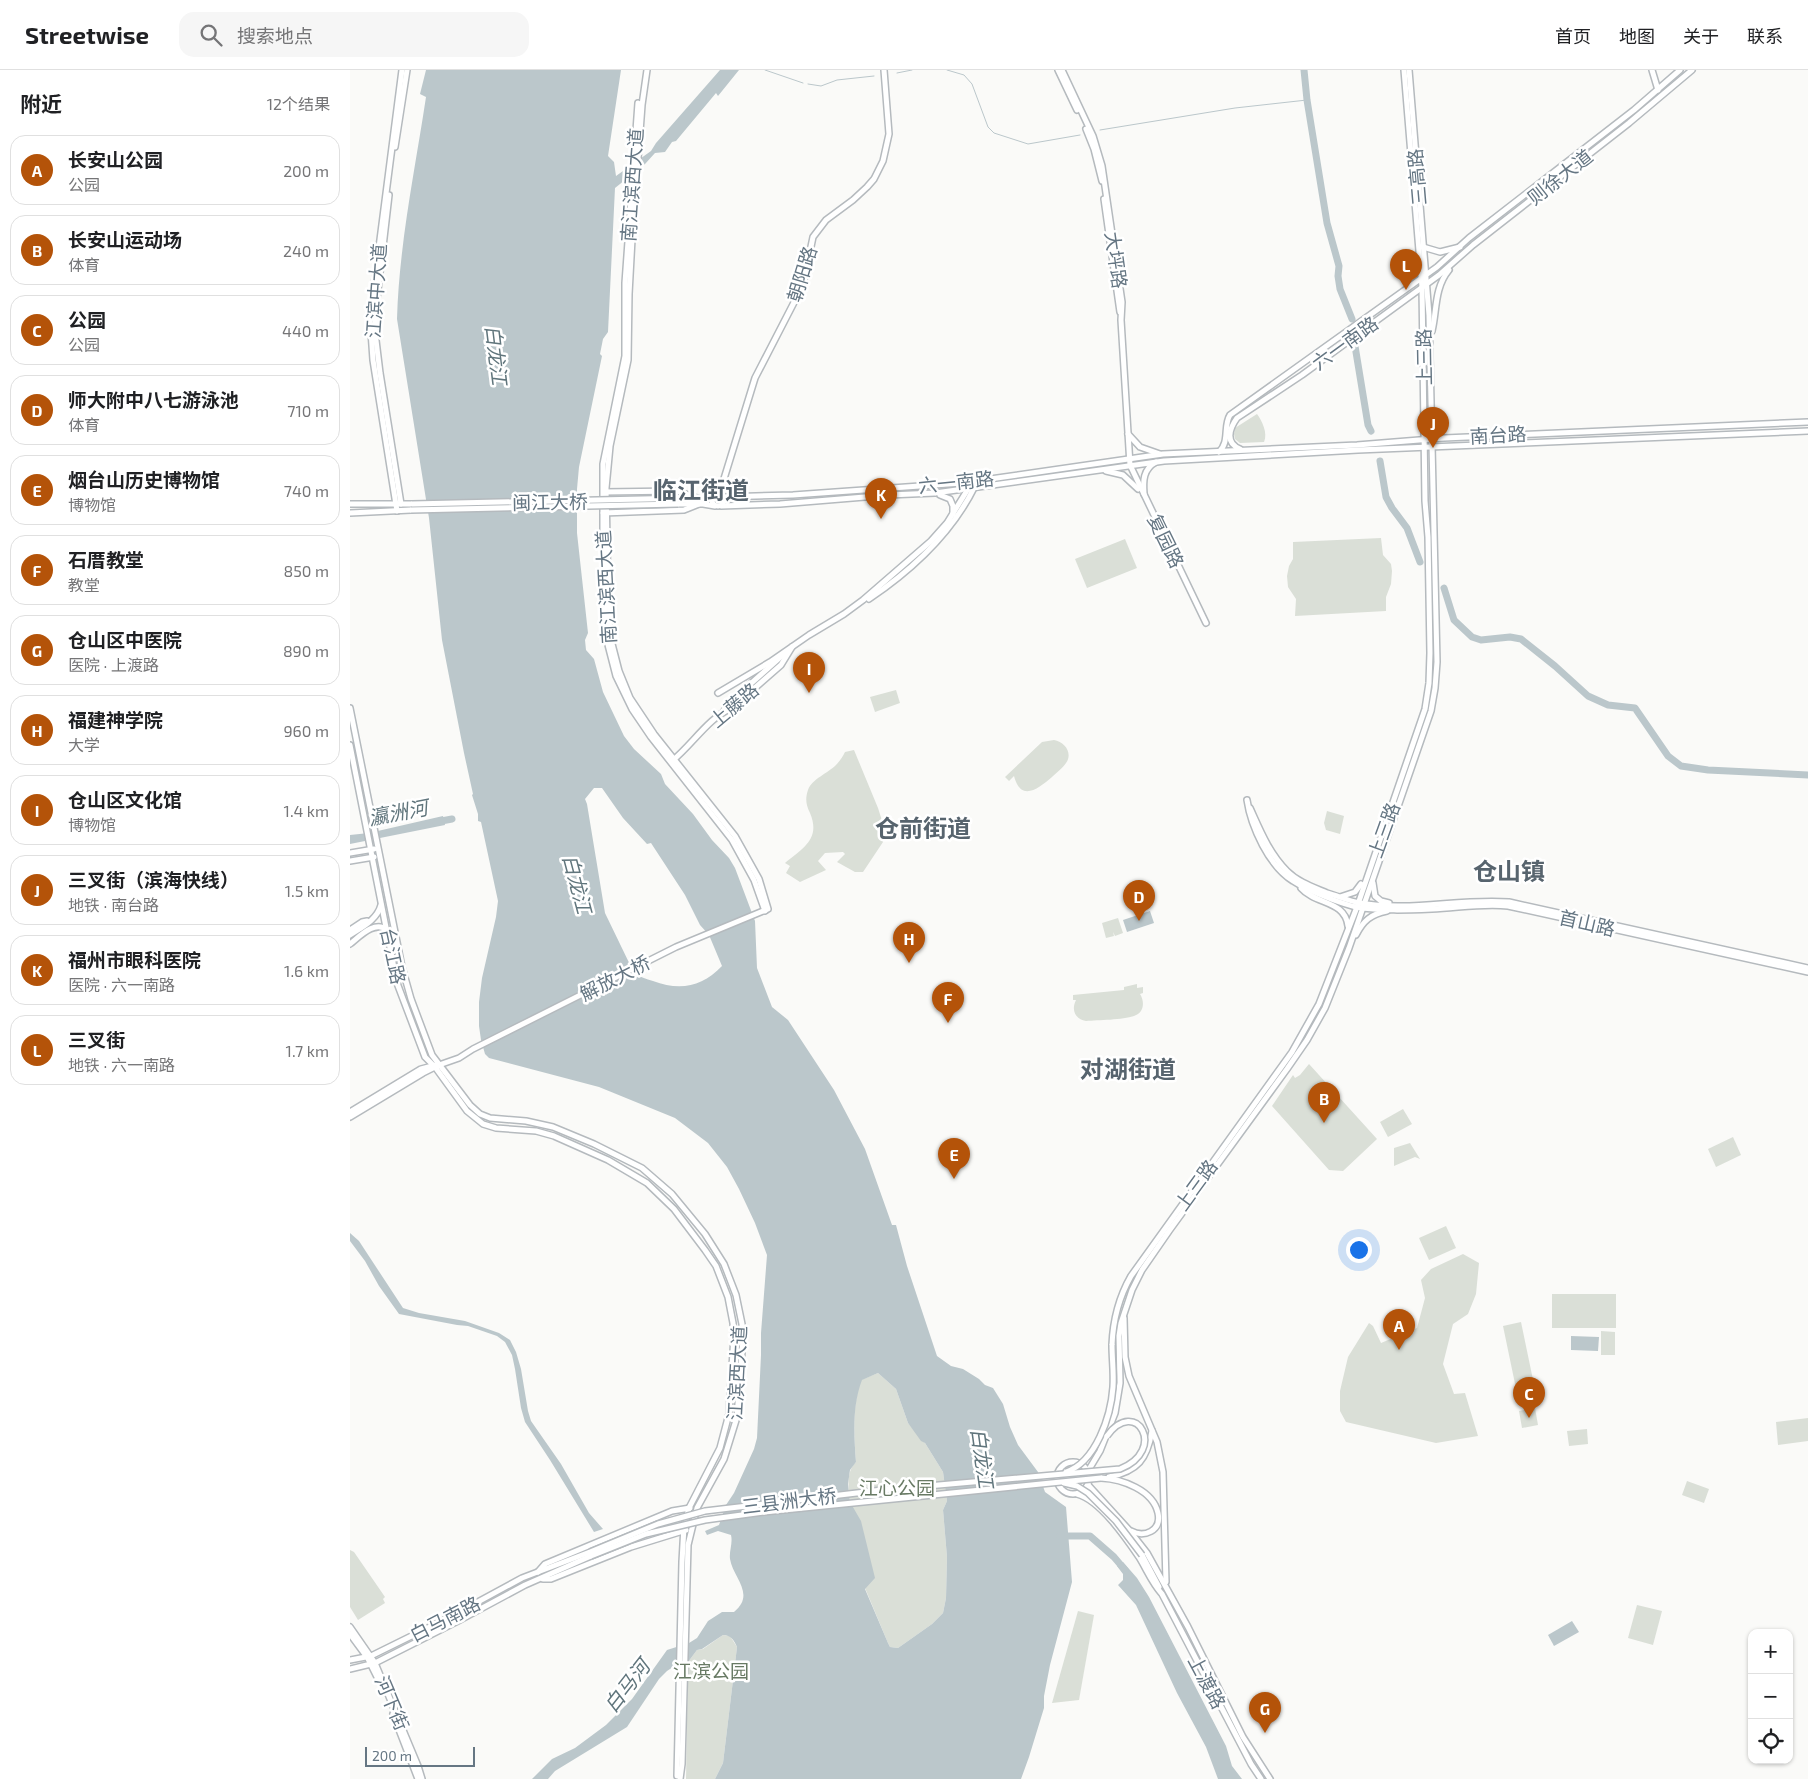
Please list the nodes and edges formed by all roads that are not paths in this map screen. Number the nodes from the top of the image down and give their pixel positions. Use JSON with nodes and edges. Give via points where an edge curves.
{"nodes":[{"id":1,"x":402,"y":70,"type":"edge"},
{"id":2,"x":407,"y":70,"type":"edge"},
{"id":3,"x":645,"y":70,"type":"edge"},
{"id":4,"x":884,"y":70,"type":"edge"},
{"id":5,"x":1060,"y":70,"type":"edge"},
{"id":6,"x":1404,"y":70,"type":"edge"},
{"id":7,"x":1409,"y":70,"type":"edge"},
{"id":8,"x":1652,"y":70,"type":"edge"},
{"id":9,"x":1680,"y":70,"type":"edge"},
{"id":10,"x":1692,"y":70,"type":"edge"},
{"id":11,"x":1658,"y":90,"type":"junction"},
{"id":12,"x":1423,"y":247,"type":"junction"},
{"id":13,"x":1460,"y":247,"type":"junction"},
{"id":14,"x":1463,"y":255,"type":"junction"},
{"id":15,"x":1427,"y":274,"type":"junction"},
{"id":16,"x":1422,"y":278,"type":"junction"},
{"id":17,"x":1428,"y":284,"type":"junction"},
{"id":18,"x":1422,"y":287,"type":"junction"},
{"id":19,"x":1430,"y":339,"type":"junction"},
{"id":20,"x":1808,"y":422,"type":"edge"},
{"id":21,"x":1808,"y":431,"type":"edge"},
{"id":22,"x":1128,"y":434,"type":"junction"},
{"id":23,"x":1432,"y":439,"type":"junction"},
{"id":24,"x":1425,"y":440,"type":"junction"},
{"id":25,"x":1424,"y":448,"type":"junction"},
{"id":26,"x":1432,"y":448,"type":"junction"},
{"id":27,"x":1248,"y":451,"type":"junction"},
{"id":28,"x":1219,"y":452,"type":"junction"},
{"id":29,"x":1163,"y":454,"type":"junction"},
{"id":30,"x":1130,"y":462,"type":"junction"},
{"id":31,"x":1158,"y":462,"type":"junction"},
{"id":32,"x":1098,"y":470,"type":"junction"},
{"id":33,"x":975,"y":482,"type":"junction"},
{"id":34,"x":971,"y":489,"type":"junction"},
{"id":35,"x":604,"y":492,"type":"junction"},
{"id":36,"x":935,"y":494,"type":"junction"},
{"id":37,"x":721,"y":496,"type":"junction"},
{"id":38,"x":1144,"y":497,"type":"junction"},
{"id":39,"x":712,"y":499,"type":"junction"},
{"id":40,"x":700,"y":502,"type":"junction"},
{"id":41,"x":350,"y":504,"type":"edge"},
{"id":42,"x":398,"y":504,"type":"junction"},
{"id":43,"x":718,"y":506,"type":"junction"},
{"id":44,"x":412,"y":507,"type":"junction"},
{"id":45,"x":397,"y":511,"type":"junction"},
{"id":46,"x":604,"y":513,"type":"junction"},
{"id":47,"x":350,"y":514,"type":"edge"},
{"id":48,"x":953,"y":515,"type":"junction"},
{"id":49,"x":1206,"y":623,"type":"dead end"},
{"id":50,"x":809,"y":634,"type":"junction"},
{"id":51,"x":794,"y":645,"type":"junction"},
{"id":52,"x":751,"y":674,"type":"junction"},
{"id":53,"x":744,"y":689,"type":"junction"},
{"id":54,"x":718,"y":693,"type":"dead end"},
{"id":55,"x":350,"y":708,"type":"edge"},
{"id":56,"x":724,"y":712,"type":"junction"},
{"id":57,"x":350,"y":745,"type":"edge"},
{"id":58,"x":673,"y":760,"type":"junction"},
{"id":59,"x":378,"y":848,"type":"junction"},
{"id":60,"x":371,"y":849,"type":"junction"},
{"id":61,"x":350,"y":853,"type":"edge"},
{"id":62,"x":380,"y":855,"type":"junction"},
{"id":63,"x":372,"y":857,"type":"junction"},
{"id":64,"x":1373,"y":858,"type":"junction"},
{"id":65,"x":350,"y":861,"type":"edge"},
{"id":66,"x":1375,"y":873,"type":"junction"},
{"id":67,"x":1298,"y":884,"type":"junction"},
{"id":68,"x":381,"y":897,"type":"junction"},
{"id":69,"x":1339,"y":897,"type":"junction"},
{"id":70,"x":1360,"y":905,"type":"junction"},
{"id":71,"x":1407,"y":905,"type":"junction"},
{"id":72,"x":1395,"y":910,"type":"junction"},
{"id":73,"x":764,"y":911,"type":"joint"},
{"id":74,"x":370,"y":923,"type":"junction"},
{"id":75,"x":387,"y":928,"type":"junction"},
{"id":76,"x":1348,"y":929,"type":"junction"},
{"id":77,"x":350,"y":930,"type":"edge"},
{"id":78,"x":350,"y":937,"type":"edge"},
{"id":79,"x":350,"y":944,"type":"edge"},
{"id":80,"x":1349,"y":948,"type":"junction"},
{"id":81,"x":1808,"y":968,"type":"edge"},
{"id":82,"x":1808,"y":972,"type":"edge"},
{"id":83,"x":436,"y":1066,"type":"junction"},
{"id":84,"x":350,"y":1112,"type":"edge"},
{"id":85,"x":350,"y":1117,"type":"edge"},
{"id":86,"x":1124,"y":1312,"type":"junction"},
{"id":87,"x":1115,"y":1344,"type":"junction"},
{"id":88,"x":1152,"y":1430,"type":"junction"},
{"id":89,"x":1107,"y":1436,"type":"junction"},
{"id":90,"x":1103,"y":1441,"type":"junction"},
{"id":91,"x":1086,"y":1469,"type":"junction"},
{"id":92,"x":1050,"y":1475,"type":"junction"},
{"id":93,"x":1101,"y":1478,"type":"junction"},
{"id":94,"x":1051,"y":1483,"type":"junction"},
{"id":95,"x":1088,"y":1485,"type":"junction"},
{"id":96,"x":1077,"y":1494,"type":"junction"},
{"id":97,"x":689,"y":1508,"type":"junction"},
{"id":98,"x":696,"y":1508,"type":"junction"},
{"id":99,"x":691,"y":1528,"type":"junction"},
{"id":100,"x":684,"y":1530,"type":"junction"},
{"id":101,"x":1129,"y":1530,"type":"junction"},
{"id":102,"x":591,"y":1554,"type":"junction"},
{"id":103,"x":538,"y":1572,"type":"junction"},
{"id":104,"x":540,"y":1579,"type":"junction"},
{"id":105,"x":1166,"y":1586,"type":"junction"},
{"id":106,"x":1162,"y":1594,"type":"junction"},
{"id":107,"x":350,"y":1627,"type":"edge"},
{"id":108,"x":350,"y":1634,"type":"edge"},
{"id":109,"x":682,"y":1635,"type":"junction"},
{"id":110,"x":369,"y":1657,"type":"junction"},
{"id":111,"x":350,"y":1660,"type":"edge"},
{"id":112,"x":373,"y":1664,"type":"junction"},
{"id":113,"x":350,"y":1669,"type":"edge"},
{"id":114,"x":418,"y":1779,"type":"edge"},
{"id":115,"x":422,"y":1779,"type":"edge"},
{"id":116,"x":678,"y":1779,"type":"edge"},
{"id":117,"x":1261,"y":1779,"type":"edge"},
{"id":118,"x":1270,"y":1779,"type":"edge"}],
"edges":[{"from":1,"to":42,"type":"main road","name":"江滨中大道","via":[[370,317],[373,360]]},
{"from":2,"to":42,"type":"main road","name":"江滨中大道","via":[[384,233],[375,325]]},
{"from":3,"to":35,"type":"main road","name":"南江滨西大道","via":[[638,101],[628,360]]},
{"from":4,"to":37,"type":"main road","name":"朝阳路","via":[[889,134],[883,161],[864,190],[826,220],[813,237],[803,285],[755,378]]},
{"from":5,"to":22,"type":"main road","via":[[1091,136],[1102,180],[1121,320]]},
{"from":6,"to":16,"type":"main road","name":"三高路"},
{"from":7,"to":12,"type":"main road","name":"三高路"},
{"from":8,"to":11,"type":"main road"},
{"from":9,"to":11,"type":"main road","name":"则徐大道"},
{"from":10,"to":14,"type":"main road","name":"则徐大道"},
{"from":11,"to":13,"type":"main road","name":"则徐大道"},
{"from":12,"to":13,"type":"main road","via":[[1440,252]]},
{"from":12,"to":15,"type":"main road","name":"三高路"},
{"from":13,"to":15,"type":"main road","name":"则徐大道"},
{"from":14,"to":17,"type":"main road","name":"则徐大道"},
{"from":14,"to":19,"type":"main road","via":[[1446,274],[1437,295]]},
{"from":15,"to":16,"type":"main road","name":"则徐大道"},
{"from":15,"to":17,"type":"main road","name":"三高路"},
{"from":16,"to":18,"type":"main road","name":"三高路"},
{"from":16,"to":28,"type":"main road","name":"六一南路","via":[[1230,415],[1225,443]]},
{"from":17,"to":18,"type":"main road","name":"六一南路"},
{"from":17,"to":19,"type":"main road","name":"上三路"},
{"from":18,"to":24,"type":"main road","name":"上三路"},
{"from":18,"to":27,"type":"main road","name":"六一南路","via":[[1237,418],[1230,428],[1230,439],[1235,447]]},
{"from":19,"to":23,"type":"main road","name":"上三路"},
{"from":20,"to":23,"type":"main road","name":"南台路"},
{"from":21,"to":26,"type":"main road","name":"南台路"},
{"from":22,"to":29,"type":"main road","via":[[1146,450]]},
{"from":22,"to":30,"type":"main road"},
{"from":23,"to":24,"type":"main road","name":"南台路"},
{"from":23,"to":26,"type":"main road","name":"上三路"},
{"from":24,"to":25,"type":"main road","name":"上三路"},
{"from":24,"to":27,"type":"main road","name":"南台路"},
{"from":25,"to":26,"type":"main road","name":"南台路"},
{"from":25,"to":31,"type":"main road","name":"南台路"},
{"from":25,"to":64,"type":"main road","name":"上三路","via":[[1430,683],[1422,719]]},
{"from":26,"to":66,"type":"main road","name":"上三路","via":[[1435,688],[1426,729]]},
{"from":27,"to":28,"type":"main road","name":"南台路"},
{"from":28,"to":29,"type":"main road","name":"南台路"},
{"from":29,"to":30,"type":"main road","name":"南台路"},
{"from":30,"to":31,"type":"main road","name":"南台路"},
{"from":30,"to":32,"type":"main road","name":"六一南路"},
{"from":30,"to":33,"type":"main road","name":"六一南路"},
{"from":30,"to":38,"type":"main road","name":"复园路"},
{"from":31,"to":38,"type":"main road","via":[[1152,464],[1146,473]]},
{"from":32,"to":34,"type":"main road","name":"六一南路"},
{"from":32,"to":38,"type":"main road","via":[[1124,475]]},
{"from":33,"to":34,"type":"main road"},
{"from":33,"to":37,"type":"main road","name":"六一南路","via":[[793,495]]},
{"from":34,"to":36,"type":"main road","name":"六一南路"},
{"from":34,"to":48,"type":"main road"},
{"from":34,"to":50,"type":"main road","via":[[950,527],[897,580],[846,616],[814,635]]},
{"from":35,"to":40,"type":"main road","via":[[677,491]]},
{"from":35,"to":46,"type":"main road","name":"南江滨西大道"},
{"from":36,"to":43,"type":"main road","name":"六一南路"},
{"from":36,"to":48,"type":"main road","via":[[950,499]]},
{"from":37,"to":39,"type":"main road","via":[[715,495]]},
{"from":37,"to":43,"type":"main road","via":[[723,503]]},
{"from":38,"to":49,"type":"main road","name":"复园路"},
{"from":39,"to":40,"type":"main road"},
{"from":39,"to":43,"type":"main road","via":[[712,503]]},
{"from":40,"to":43,"type":"main road"},
{"from":40,"to":44,"type":"main road","name":"闽江大桥","bridge":true},
{"from":40,"to":44,"type":"main road","name":"闽江大桥","bridge":true,"via":[[687,498]]},
{"from":40,"to":46,"type":"main road","via":[[684,510]]},
{"from":41,"to":42,"type":"main road"},
{"from":42,"to":44,"type":"main road"},
{"from":42,"to":45,"type":"main road","name":"江滨中大道"},
{"from":44,"to":45,"type":"main road"},
{"from":45,"to":47,"type":"main road"},
{"from":46,"to":58,"type":"main road","name":"南江滨西大道","via":[[609,620],[616,664],[639,714]]},
{"from":48,"to":50,"type":"main road","via":[[931,541],[877,588],[844,614]]},
{"from":50,"to":51,"type":"main road"},
{"from":51,"to":52,"type":"main road"},
{"from":51,"to":53,"type":"main road"},
{"from":51,"to":56,"type":"main road","name":"上藤路","via":[[781,665]]},
{"from":52,"to":53,"type":"main road"},
{"from":52,"to":54,"type":"main road"},
{"from":53,"to":56,"type":"main road"},
{"from":55,"to":59,"type":"main road","name":"台江路"},
{"from":56,"to":58,"type":"main road","name":"上藤路"},
{"from":57,"to":60,"type":"main road","name":"台江路"},
{"from":58,"to":73,"type":"main road","name":"南江滨西大道","via":[[739,843],[759,879]]},
{"from":59,"to":60,"type":"main road"},
{"from":59,"to":62,"type":"main road","name":"台江路"},
{"from":60,"to":61,"type":"main road"},
{"from":60,"to":63,"type":"main road","name":"台江路"},
{"from":62,"to":63,"type":"main road"},
{"from":62,"to":83,"type":"main road","name":"台江路","via":[[404,977]]},
{"from":63,"to":65,"type":"main road"},
{"from":63,"to":68,"type":"main road","name":"台江路"},
{"from":64,"to":69,"type":"main road","via":[[1357,891]]},
{"from":64,"to":70,"type":"main road","name":"上三路"},
{"from":66,"to":70,"type":"main road","name":"上三路"},
{"from":66,"to":71,"type":"main road","via":[[1373,888],[1378,899]]},
{"from":67,"to":69,"type":"main road","via":[[1279,868],[1260,840],[1247,800],[1263,836],[1287,871],[1309,886]]},
{"from":67,"to":70,"type":"main road","via":[[1324,896]]},
{"from":67,"to":76,"type":"main road","via":[[1307,894],[1342,910]]},
{"from":68,"to":74,"type":"main road","via":[[379,910]]},
{"from":68,"to":75,"type":"main road","name":"台江路"},
{"from":69,"to":70,"type":"main road"},
{"from":70,"to":71,"type":"main road","name":"首山路"},
{"from":70,"to":72,"type":"main road","name":"首山路"},
{"from":70,"to":76,"type":"main road","name":"上三路"},
{"from":70,"to":80,"type":"main road","name":"上三路"},
{"from":71,"to":81,"type":"main road","name":"首山路","via":[[1475,901],[1515,903]]},
{"from":72,"to":80,"type":"main road","via":[[1368,918]]},
{"from":72,"to":82,"type":"main road","name":"首山路","via":[[1508,906]]},
{"from":73,"to":83,"type":"main road","name":"解放大桥","via":[[676,947],[457,1059]]},
{"from":74,"to":75,"type":"main road"},
{"from":74,"to":77,"type":"main road","via":[[362,922]]},
{"from":74,"to":78,"type":"main road"},
{"from":75,"to":79,"type":"main road","via":[[374,927]]},
{"from":75,"to":83,"type":"main road","name":"台江路","via":[[400,992],[425,1057]]},
{"from":76,"to":87,"type":"main road","name":"上三路","via":[[1325,991],[1300,1040],[1126,1285],[1114,1321]]},
{"from":80,"to":86,"type":"main road","name":"上三路","via":[[1325,1008],[1307,1040],[1142,1270]]},
{"from":83,"to":84,"type":"main road","via":[[421,1069]]},
{"from":83,"to":85,"type":"main road"},
{"from":83,"to":97,"type":"main road","name":"江滨西大道","via":[[464,1109],[483,1124],[554,1136],[608,1160],[642,1180],[674,1209],[713,1261],[725,1287],[734,1323],[731,1401],[722,1442]]},
{"from":83,"to":98,"type":"main road","name":"江滨西大道","via":[[470,1105],[487,1118],[553,1127],[642,1168],[675,1197],[721,1258],[736,1295],[742,1324],[739,1404],[726,1452]]},
{"from":86,"to":87,"type":"main road"},
{"from":86,"to":88,"type":"main road","via":[[1125,1357],[1129,1376]]},
{"from":87,"to":89,"type":"main road","via":[[1119,1390]]},
{"from":87,"to":90,"type":"main road","bridge":true,"via":[[1116,1394]]},
{"from":87,"to":92,"type":"main road","bridge":true,"via":[[1111,1405],[1100,1437],[1078,1465]]},
{"from":88,"to":93,"type":"main road","via":[[1149,1446],[1132,1470]]},
{"from":88,"to":105,"type":"main road","via":[[1164,1472]]},
{"from":89,"to":90,"type":"main road","bridge":true},
{"from":89,"to":92,"type":"main road","bridge":true,"via":[[1122,1422],[1132,1422],[1140,1427],[1145,1439],[1139,1456],[1125,1467]]},
{"from":90,"to":91,"type":"main road"},
{"from":91,"to":95,"type":"main road"},
{"from":91,"to":96,"type":"main road","via":[[1079,1463],[1068,1463],[1058,1472],[1058,1482],[1063,1490]]},
{"from":92,"to":102,"type":"main road","name":"三县洲大桥","bridge":true,"via":[[882,1490],[705,1511],[658,1524]]},
{"from":93,"to":94,"type":"main road","bridge":true},
{"from":93,"to":101,"type":"main road","via":[[1119,1480],[1141,1491],[1157,1509],[1159,1520],[1152,1531],[1143,1534]]},
{"from":94,"to":102,"type":"main road","name":"三县洲大桥","bridge":true,"via":[[706,1520],[646,1534]]},
{"from":94,"to":106,"type":"main road","bridge":true,"via":[[1077,1486],[1088,1493],[1116,1521],[1142,1555]]},
{"from":95,"to":96,"type":"main road"},
{"from":95,"to":101,"type":"main road","name":"上渡路"},
{"from":96,"to":106,"type":"main road","name":"上渡路","via":[[1090,1499],[1104,1513],[1136,1553]]},
{"from":97,"to":98,"type":"main road"},
{"from":97,"to":100,"type":"main road","name":"江滨西大道"},
{"from":97,"to":103,"type":"main road","via":[[672,1511],[545,1564]]},
{"from":98,"to":99,"type":"main road","name":"江滨西大道"},
{"from":99,"to":100,"type":"main road"},
{"from":99,"to":109,"type":"main road","name":"江滨西大道"},
{"from":100,"to":104,"type":"main road","via":[[630,1547],[551,1579]]},
{"from":100,"to":109,"type":"main road","name":"江滨西大道"},
{"from":101,"to":105,"type":"main road","name":"上渡路"},
{"from":102,"to":103,"type":"main road","name":"三县洲大桥"},
{"from":102,"to":104,"type":"main road","name":"三县洲大桥"},
{"from":103,"to":110,"type":"main road","name":"白马南路"},
{"from":104,"to":112,"type":"main road"},
{"from":105,"to":118,"type":"main road","name":"上渡路","via":[[1243,1737]]},
{"from":106,"to":117,"type":"main road","name":"上渡路"},
{"from":107,"to":110,"type":"main road"},
{"from":108,"to":110,"type":"main road"},
{"from":109,"to":116,"type":"main road","name":"江滨西大道"},
{"from":110,"to":111,"type":"main road","name":"白马南路"},
{"from":110,"to":112,"type":"main road","name":"河下街"},
{"from":112,"to":113,"type":"main road"},
{"from":112,"to":114,"type":"main road","name":"河下街"},
{"from":112,"to":115,"type":"main road","name":"河下街"}]}
